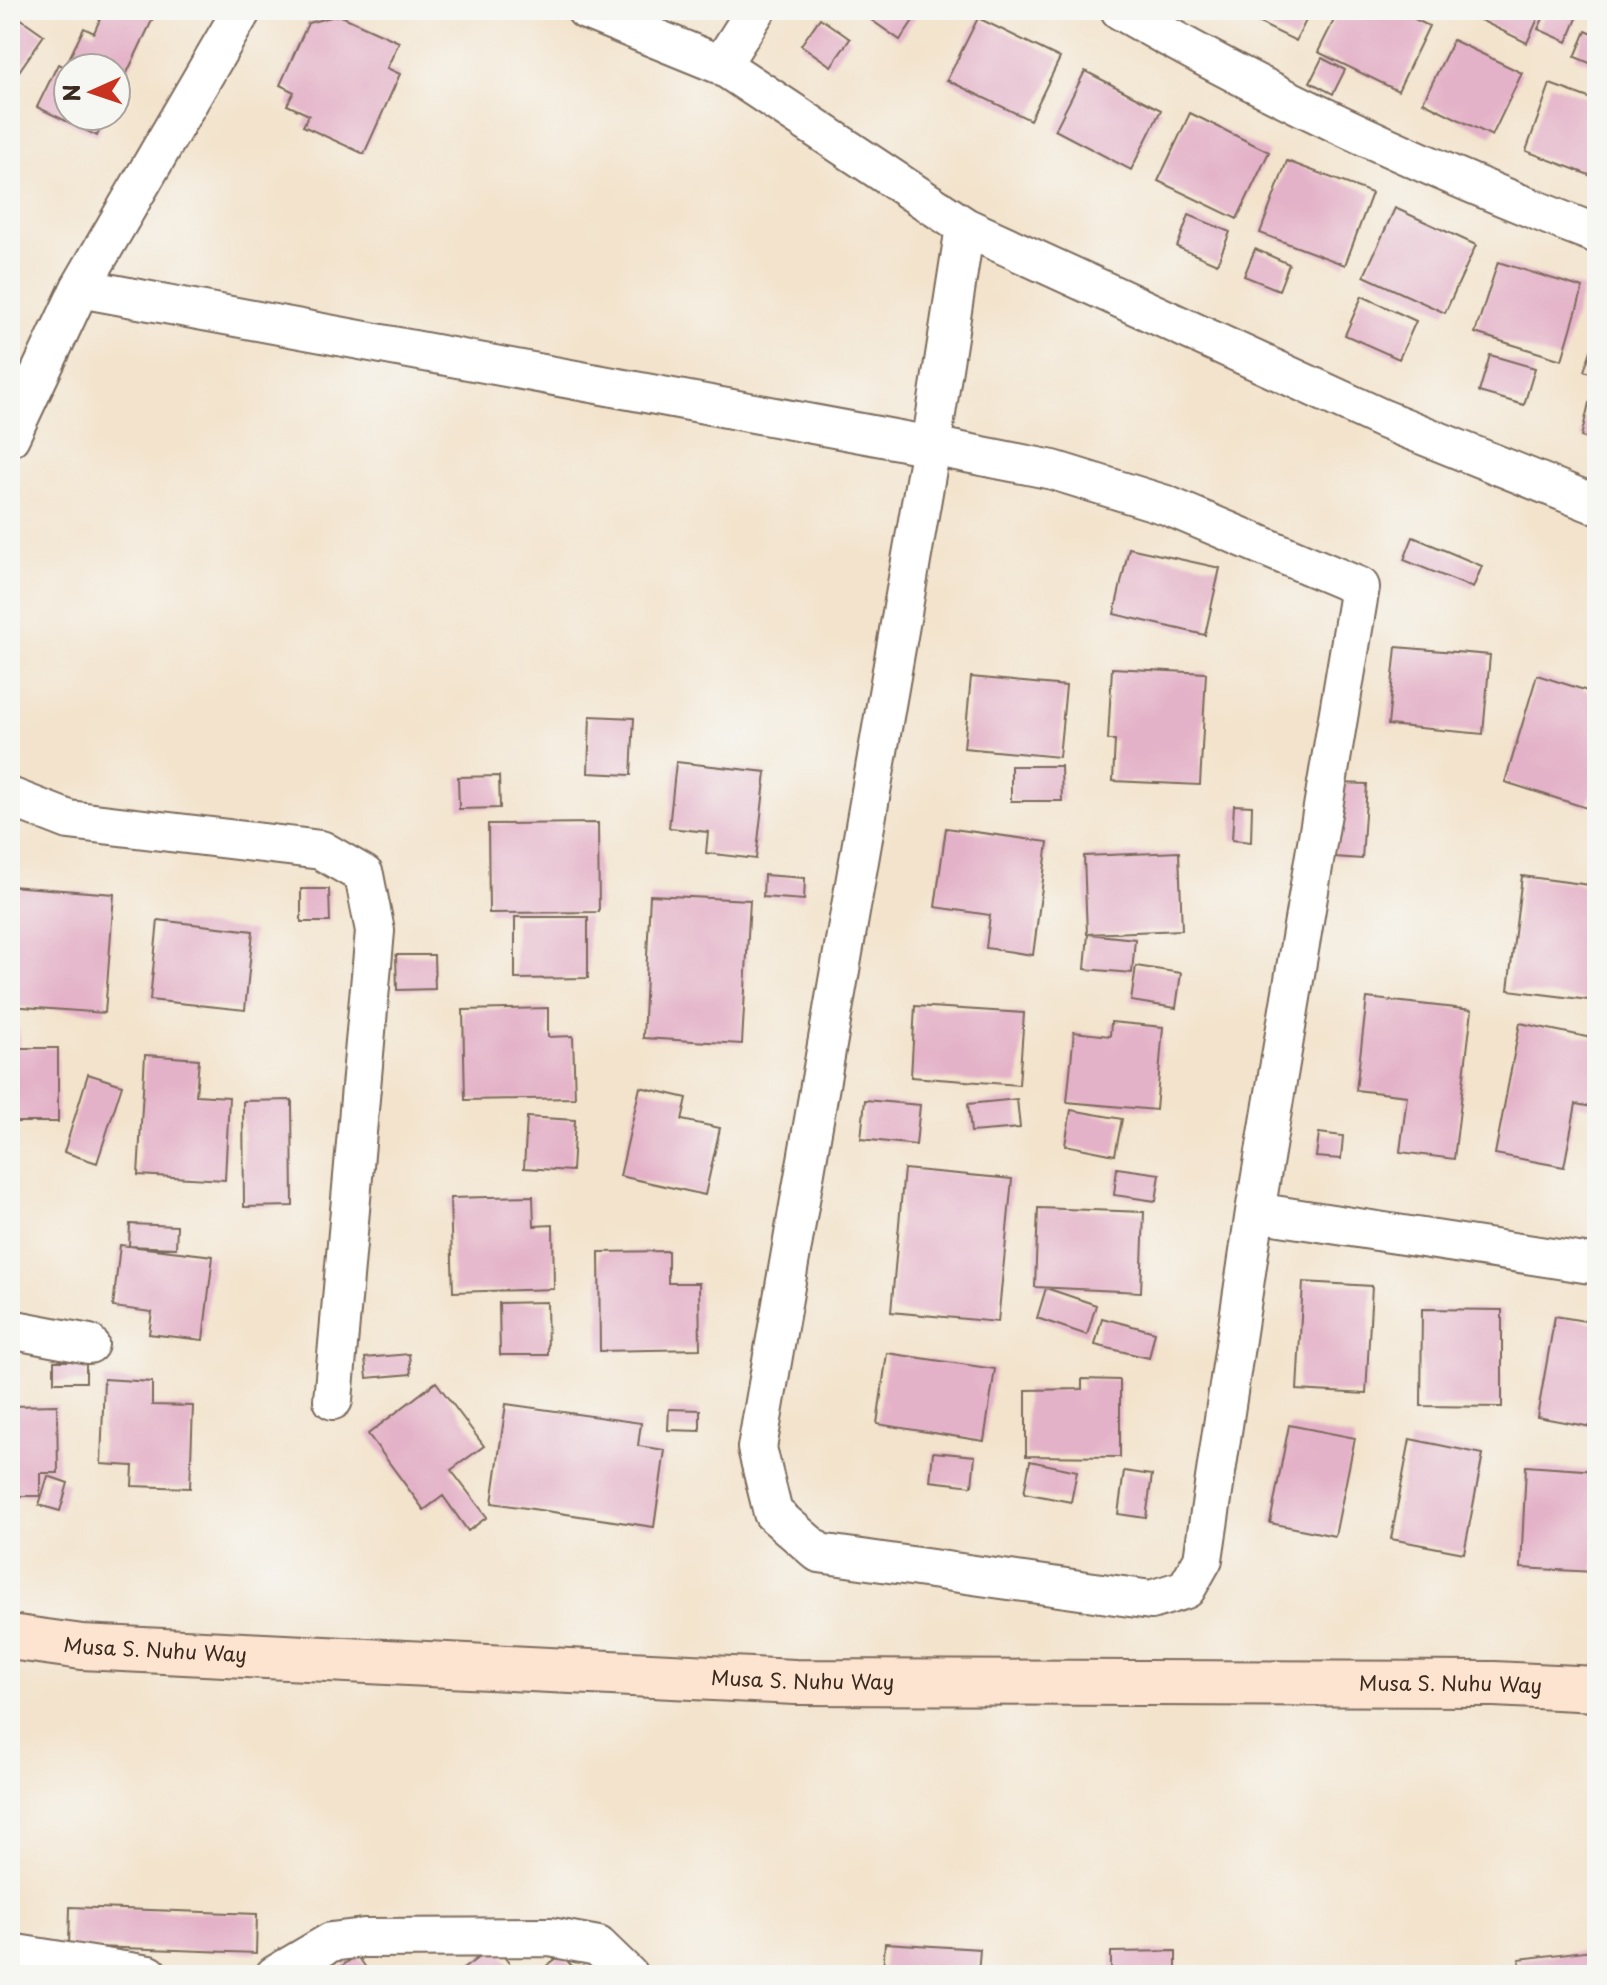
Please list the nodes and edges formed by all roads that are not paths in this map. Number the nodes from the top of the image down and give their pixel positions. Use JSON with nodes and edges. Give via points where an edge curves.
{"nodes":[{"id":1,"x":242,"y":10,"type":"edge"},
{"id":2,"x":586,"y":10,"type":"edge"},
{"id":3,"x":756,"y":10,"type":"edge"},
{"id":4,"x":1120,"y":10,"type":"edge"},
{"id":5,"x":721,"y":65,"type":"junction"},
{"id":6,"x":965,"y":227,"type":"junction"},
{"id":7,"x":1597,"y":234,"type":"edge"},
{"id":8,"x":80,"y":288,"type":"junction"},
{"id":9,"x":10,"y":437,"type":"edge"},
{"id":10,"x":931,"y":446,"type":"junction"},
{"id":11,"x":1597,"y":505,"type":"edge"},
{"id":12,"x":10,"y":797,"type":"edge"},
{"id":13,"x":1255,"y":1212,"type":"junction"},
{"id":14,"x":1597,"y":1265,"type":"edge"},
{"id":15,"x":10,"y":1329,"type":"edge"},
{"id":16,"x":89,"y":1344,"type":"dead end"},
{"id":17,"x":333,"y":1400,"type":"dead end"},
{"id":18,"x":10,"y":1637,"type":"edge"},
{"id":19,"x":1597,"y":1689,"type":"edge"},
{"id":20,"x":10,"y":1953,"type":"edge"},
{"id":21,"x":149,"y":1975,"type":"edge"},
{"id":22,"x":275,"y":1975,"type":"edge"},
{"id":23,"x":628,"y":1975,"type":"edge"}],
"edges":[{"from":1,"to":8,"type":"street"},
{"from":2,"to":5,"type":"street"},
{"from":3,"to":5,"type":"street"},
{"from":4,"to":7,"type":"street","via":[[1232,74],[1374,142]]},
{"from":5,"to":6,"type":"street"},
{"from":6,"to":10,"type":"street"},
{"from":6,"to":11,"type":"street","via":[[1383,419]]},
{"from":8,"to":9,"type":"street"},
{"from":8,"to":10,"type":"street"},
{"from":10,"to":13,"type":"street","via":[[1053,470],[1166,505],[1360,587]]},
{"from":10,"to":13,"type":"street","via":[[757,1448],[773,1513],[819,1553],[1151,1600],[1186,1589],[1203,1559]]},
{"from":12,"to":17,"type":"street","via":[[69,820],[321,850],[364,875],[375,931]]},
{"from":13,"to":14,"type":"street"},
{"from":15,"to":16,"type":"street"},
{"from":18,"to":19,"type":"street","name":"Musa S. Nuhu Way","via":[[82,1647],[795,1682]]},
{"from":20,"to":21,"type":"street"},
{"from":22,"to":23,"type":"street","via":[[331,1942],[550,1937],[598,1946]]}]}
